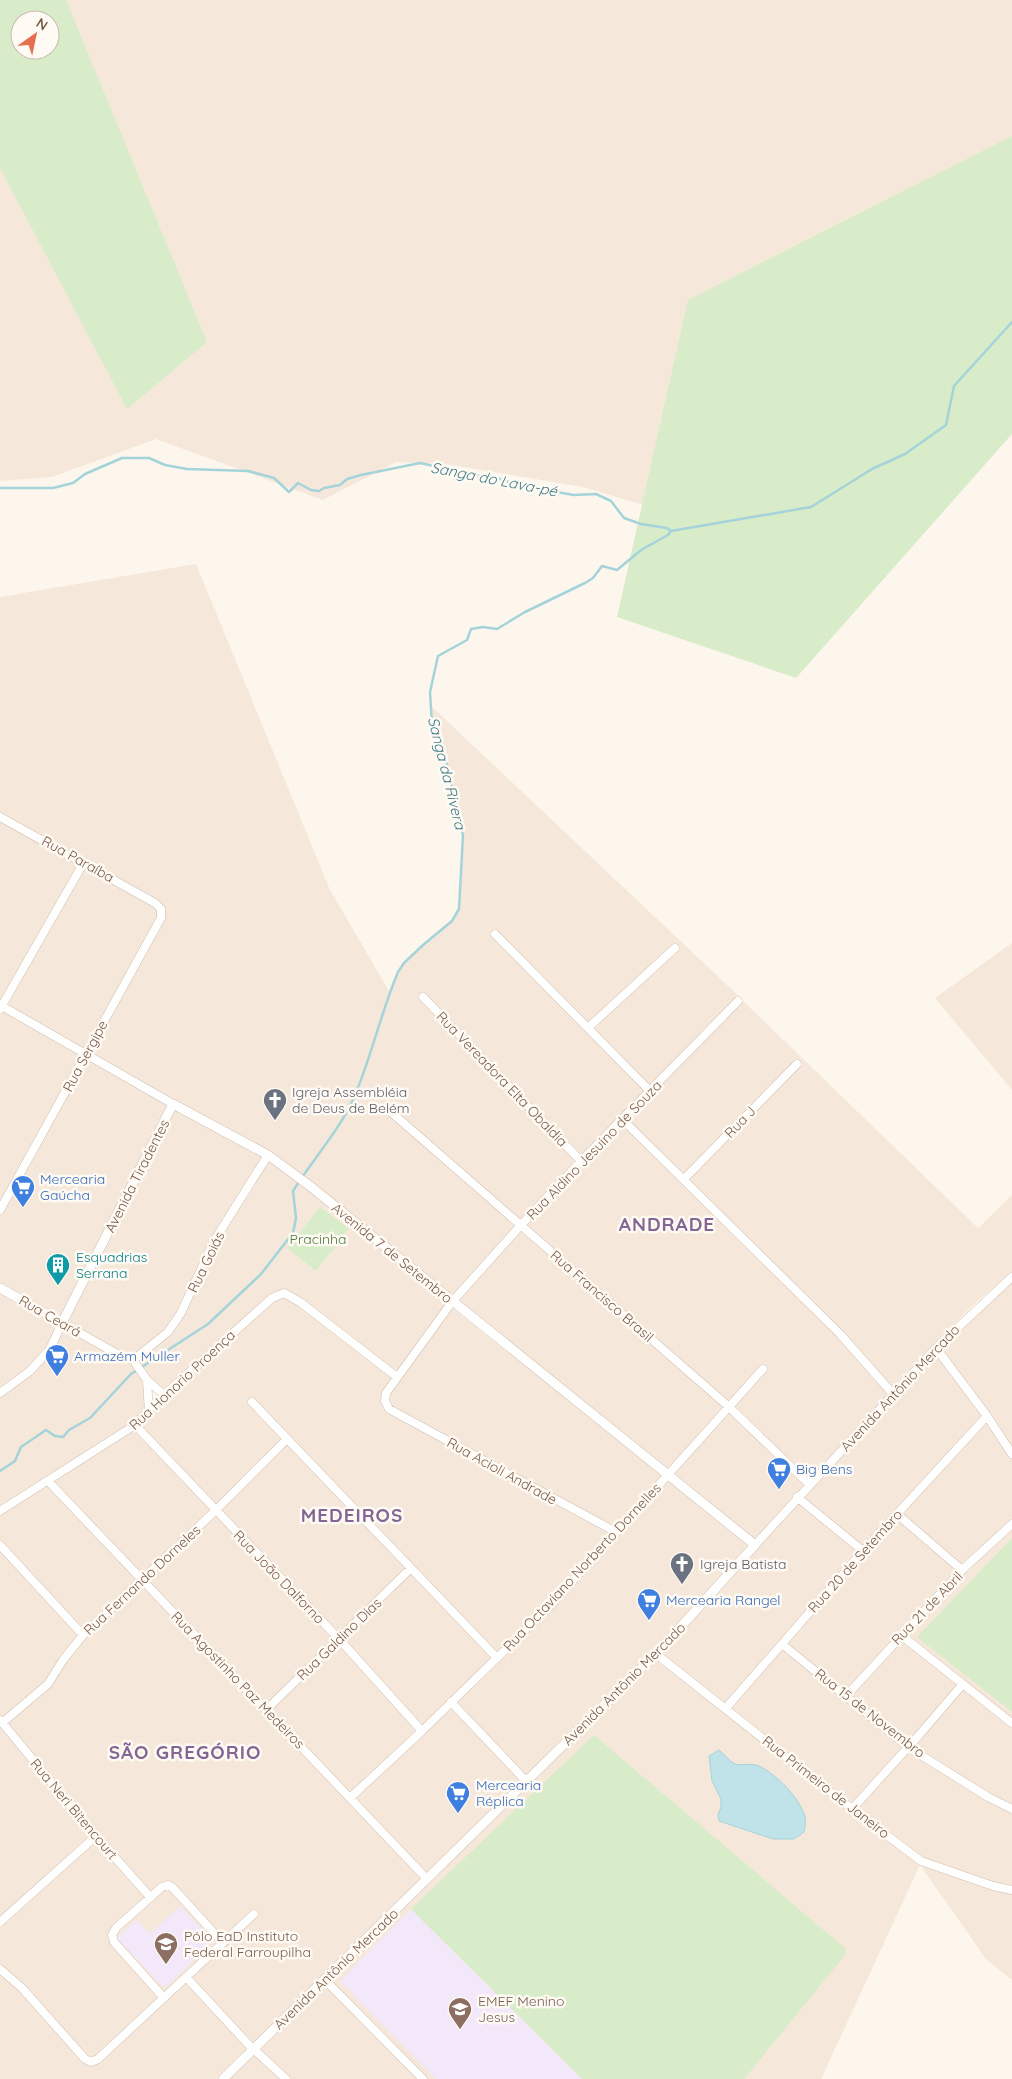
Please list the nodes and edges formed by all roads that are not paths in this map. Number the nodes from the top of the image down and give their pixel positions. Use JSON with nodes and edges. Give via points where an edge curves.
{"nodes":[{"id":1,"x":0,"y":817,"type":"edge"},
{"id":2,"x":84,"y":862,"type":"junction"},
{"id":3,"x":155,"y":903,"type":"joint"},
{"id":4,"x":495,"y":934,"type":"dead end"},
{"id":5,"x":675,"y":948,"type":"dead end"},
{"id":6,"x":423,"y":996,"type":"dead end"},
{"id":7,"x":738,"y":1001,"type":"dead end"},
{"id":8,"x":1,"y":1007,"type":"edge"},
{"id":9,"x":589,"y":1027,"type":"junction"},
{"id":10,"x":86,"y":1054,"type":"junction"},
{"id":11,"x":797,"y":1064,"type":"dead end"},
{"id":12,"x":650,"y":1091,"type":"junction"},
{"id":13,"x":173,"y":1104,"type":"junction"},
{"id":14,"x":391,"y":1112,"type":"dead end"},
{"id":15,"x":623,"y":1120,"type":"junction"},
{"id":16,"x":268,"y":1155,"type":"junction"},
{"id":17,"x":581,"y":1161,"type":"junction"},
{"id":18,"x":684,"y":1179,"type":"junction"},
{"id":19,"x":0,"y":1210,"type":"edge"},
{"id":20,"x":521,"y":1225,"type":"junction"},
{"id":21,"x":1011,"y":1278,"type":"edge"},
{"id":22,"x":0,"y":1288,"type":"edge"},
{"id":23,"x":452,"y":1302,"type":"junction"},
{"id":24,"x":62,"y":1323,"type":"junction"},
{"id":25,"x":936,"y":1348,"type":"junction"},
{"id":26,"x":135,"y":1363,"type":"junction"},
{"id":27,"x":762,"y":1368,"type":"dead end"},
{"id":28,"x":397,"y":1377,"type":"junction"},
{"id":29,"x":147,"y":1380,"type":"junction"},
{"id":30,"x":0,"y":1392,"type":"edge"},
{"id":31,"x":893,"y":1394,"type":"junction"},
{"id":32,"x":164,"y":1395,"type":"junction"},
{"id":33,"x":252,"y":1402,"type":"dead end"},
{"id":34,"x":728,"y":1406,"type":"junction"},
{"id":35,"x":389,"y":1409,"type":"joint"},
{"id":36,"x":149,"y":1412,"type":"junction"},
{"id":37,"x":987,"y":1416,"type":"junction"},
{"id":38,"x":135,"y":1425,"type":"junction"},
{"id":39,"x":287,"y":1439,"type":"junction"},
{"id":40,"x":1012,"y":1454,"type":"edge"},
{"id":41,"x":668,"y":1474,"type":"junction"},
{"id":42,"x":49,"y":1482,"type":"junction"},
{"id":43,"x":809,"y":1484,"type":"junction"},
{"id":44,"x":798,"y":1497,"type":"junction"},
{"id":45,"x":0,"y":1511,"type":"edge"},
{"id":46,"x":215,"y":1511,"type":"junction"},
{"id":47,"x":897,"y":1514,"type":"junction"},
{"id":48,"x":1012,"y":1524,"type":"edge"},
{"id":49,"x":616,"y":1532,"type":"junction"},
{"id":50,"x":0,"y":1545,"type":"edge"},
{"id":51,"x":755,"y":1545,"type":"junction"},
{"id":52,"x":863,"y":1551,"type":"junction"},
{"id":53,"x":411,"y":1568,"type":"junction"},
{"id":54,"x":962,"y":1570,"type":"junction"},
{"id":55,"x":142,"y":1580,"type":"junction"},
{"id":56,"x":901,"y":1635,"type":"junction"},
{"id":57,"x":83,"y":1636,"type":"junction"},
{"id":58,"x":339,"y":1639,"type":"junction"},
{"id":59,"x":782,"y":1644,"type":"junction"},
{"id":60,"x":656,"y":1654,"type":"junction"},
{"id":61,"x":497,"y":1658,"type":"junction"},
{"id":62,"x":962,"y":1685,"type":"junction"},
{"id":63,"x":847,"y":1695,"type":"junction"},
{"id":64,"x":451,"y":1702,"type":"junction"},
{"id":65,"x":726,"y":1708,"type":"junction"},
{"id":66,"x":266,"y":1710,"type":"junction"},
{"id":67,"x":1,"y":1721,"type":"edge"},
{"id":68,"x":1012,"y":1723,"type":"edge"},
{"id":69,"x":422,"y":1730,"type":"junction"},
{"id":70,"x":908,"y":1747,"type":"junction"},
{"id":71,"x":526,"y":1781,"type":"junction"},
{"id":72,"x":350,"y":1798,"type":"junction"},
{"id":73,"x":852,"y":1809,"type":"junction"},
{"id":74,"x":1012,"y":1809,"type":"edge"},
{"id":75,"x":96,"y":1836,"type":"junction"},
{"id":76,"x":427,"y":1879,"type":"junction"},
{"id":77,"x":1012,"y":1890,"type":"edge"},
{"id":78,"x":150,"y":1897,"type":"junction"},
{"id":79,"x":254,"y":1914,"type":"dead end"},
{"id":80,"x":0,"y":1922,"type":"edge"},
{"id":81,"x":223,"y":1943,"type":"junction"},
{"id":82,"x":0,"y":1969,"type":"edge"},
{"id":83,"x":186,"y":1978,"type":"junction"},
{"id":84,"x":325,"y":1980,"type":"junction"},
{"id":85,"x":164,"y":1998,"type":"junction"},
{"id":86,"x":254,"y":2049,"type":"junction"},
{"id":87,"x":223,"y":2079,"type":"edge"},
{"id":88,"x":286,"y":2079,"type":"edge"},
{"id":89,"x":423,"y":2079,"type":"edge"}],
"edges":[{"from":1,"to":2,"type":"street","name":"Rua Paraíba"},
{"from":2,"to":3,"type":"street","name":"Rua Paraíba"},
{"from":2,"to":8,"type":"street"},
{"from":3,"to":10,"type":"street","name":"Rua Sergipe","via":[[161,909],[161,918]]},
{"from":4,"to":9,"type":"street"},
{"from":5,"to":9,"type":"street"},
{"from":6,"to":17,"type":"street","name":"Rua Vereadora Elta Obaldia"},
{"from":7,"to":12,"type":"street","name":"Rua Aldino Jesuino de Souza"},
{"from":8,"to":10,"type":"street","name":"Avenida 7 de Setembro"},
{"from":9,"to":12,"type":"street"},
{"from":10,"to":13,"type":"street","name":"Avenida 7 de Setembro"},
{"from":10,"to":19,"type":"street","name":"Rua Sergipe"},
{"from":11,"to":18,"type":"street","name":"Rua J"},
{"from":12,"to":15,"type":"street","name":"Rua Aldino Jesuino de Souza"},
{"from":13,"to":16,"type":"street","name":"Avenida 7 de Setembro"},
{"from":13,"to":24,"type":"street","name":"Avenida Tiradentes"},
{"from":14,"to":20,"type":"street","name":"Rua Francisco Brasil"},
{"from":15,"to":17,"type":"street","name":"Rua Aldino Jesuino de Souza"},
{"from":15,"to":18,"type":"street"},
{"from":16,"to":23,"type":"street","name":"Avenida 7 de Setembro"},
{"from":16,"to":26,"type":"street","name":"Rua Goiás","via":[[214,1241],[181,1313],[168,1332]]},
{"from":17,"to":20,"type":"street","name":"Rua Aldino Jesuino de Souza"},
{"from":18,"to":31,"type":"street","via":[[840,1334]]},
{"from":20,"to":23,"type":"street","name":"Rua Aldino Jesuino de Souza"},
{"from":20,"to":34,"type":"street","name":"Rua Francisco Brasil"},
{"from":21,"to":25,"type":"street","name":"Avenida Antônio Mercado"},
{"from":22,"to":24,"type":"street","name":"Rua Ceará"},
{"from":23,"to":28,"type":"street","name":"Rua Aldino Jesuino de Souza"},
{"from":23,"to":41,"type":"street","name":"Avenida 7 de Setembro"},
{"from":24,"to":26,"type":"street","name":"Rua Ceará"},
{"from":24,"to":30,"type":"street","name":"Avenida Tiradentes","via":[[50,1349],[30,1371]]},
{"from":25,"to":31,"type":"street","name":"Avenida Antônio Mercado"},
{"from":25,"to":37,"type":"street"},
{"from":26,"to":29,"type":"street"},
{"from":27,"to":34,"type":"street","name":"Rua Octaviano Norberto Dornelles"},
{"from":28,"to":32,"type":"street","name":"Rua Honorio Proença","via":[[284,1293],[272,1298]]},
{"from":28,"to":35,"type":"street","name":"Rua Aldino Jesuino de Souza","via":[[386,1393]]},
{"from":29,"to":32,"type":"street"},
{"from":29,"to":36,"type":"street"},
{"from":31,"to":43,"type":"street","name":"Avenida Antônio Mercado"},
{"from":32,"to":36,"type":"street","name":"Rua Honorio Proença"},
{"from":33,"to":39,"type":"street"},
{"from":34,"to":41,"type":"street","name":"Rua Octaviano Norberto Dornelles"},
{"from":34,"to":43,"type":"street","name":"Rua Francisco Brasil"},
{"from":35,"to":49,"type":"street","name":"Rua Acioli Andrade"},
{"from":36,"to":38,"type":"street","name":"Rua Honorio Proença"},
{"from":37,"to":40,"type":"street"},
{"from":37,"to":47,"type":"street","name":"Rua 20 de Setembro"},
{"from":38,"to":42,"type":"street","name":"Rua Honorio Proença"},
{"from":38,"to":46,"type":"street","name":"Rua João Dalforno"},
{"from":39,"to":46,"type":"street","name":"Rua Fernando Dorneles"},
{"from":39,"to":53,"type":"street"},
{"from":41,"to":49,"type":"street","name":"Rua Octaviano Norberto Dornelles"},
{"from":41,"to":51,"type":"street","name":"Avenida 7 de Setembro"},
{"from":42,"to":45,"type":"street","name":"Rua Honorio Proença"},
{"from":42,"to":55,"type":"street","name":"Rua Agostinho Paz Medeiros"},
{"from":43,"to":44,"type":"street","name":"Avenida Antônio Mercado"},
{"from":44,"to":51,"type":"street","name":"Avenida Antônio Mercado"},
{"from":44,"to":52,"type":"street"},
{"from":46,"to":55,"type":"street","name":"Rua Fernando Dorneles"},
{"from":46,"to":58,"type":"street","name":"Rua João Dalforno"},
{"from":47,"to":52,"type":"street","name":"Rua 20 de Setembro"},
{"from":47,"to":54,"type":"street"},
{"from":48,"to":54,"type":"street","name":"Rua 21 de Abril"},
{"from":49,"to":61,"type":"street","name":"Rua Octaviano Norberto Dornelles","via":[[551,1605]]},
{"from":50,"to":57,"type":"street"},
{"from":51,"to":60,"type":"street","name":"Avenida Antônio Mercado"},
{"from":52,"to":59,"type":"street","name":"Rua 20 de Setembro"},
{"from":53,"to":58,"type":"street","name":"Rua Galdino Dias"},
{"from":53,"to":61,"type":"street"},
{"from":54,"to":56,"type":"street","name":"Rua 21 de Abril"},
{"from":55,"to":57,"type":"street","name":"Rua Fernando Dorneles"},
{"from":55,"to":66,"type":"street","name":"Rua Agostinho Paz Medeiros"},
{"from":56,"to":62,"type":"street"},
{"from":56,"to":63,"type":"street","name":"Rua 21 de Abril"},
{"from":57,"to":67,"type":"street","name":"Rua Fernando Dorneles","via":[[48,1684]]},
{"from":58,"to":66,"type":"street","name":"Rua Galdino Dias"},
{"from":58,"to":69,"type":"street","name":"Rua João Dalforno"},
{"from":59,"to":63,"type":"street","name":"Rua 15 de Novembro"},
{"from":59,"to":65,"type":"street","name":"Rua 20 de Setembro"},
{"from":60,"to":65,"type":"street","name":"Rua Primeiro de Janeiro"},
{"from":60,"to":71,"type":"street","name":"Avenida Antônio Mercado"},
{"from":61,"to":64,"type":"street","name":"Rua Octaviano Norberto Dornelles"},
{"from":62,"to":68,"type":"street"},
{"from":62,"to":70,"type":"street"},
{"from":63,"to":70,"type":"street","name":"Rua 15 de Novembro"},
{"from":64,"to":69,"type":"street","name":"Rua Octaviano Norberto Dornelles"},
{"from":64,"to":71,"type":"street"},
{"from":65,"to":73,"type":"street","name":"Rua Primeiro de Janeiro"},
{"from":66,"to":72,"type":"street","name":"Rua Agostinho Paz Medeiros"},
{"from":67,"to":75,"type":"street","name":"Rua Neri Bitencourt"},
{"from":69,"to":72,"type":"street","name":"Rua Octaviano Norberto Dornelles"},
{"from":70,"to":73,"type":"street"},
{"from":70,"to":74,"type":"street","name":"Rua 15 de Novembro"},
{"from":71,"to":76,"type":"street","name":"Avenida Antônio Mercado"},
{"from":72,"to":76,"type":"street","name":"Rua Agostinho Paz Medeiros"},
{"from":73,"to":77,"type":"street","name":"Rua Primeiro de Janeiro","via":[[921,1861]]},
{"from":75,"to":78,"type":"street","name":"Rua Neri Bitencourt"},
{"from":75,"to":80,"type":"street"},
{"from":76,"to":84,"type":"street","name":"Avenida Antônio Mercado"},
{"from":78,"to":81,"type":"street","via":[[162,1887],[168,1885],[173,1888]]},
{"from":78,"to":85,"type":"street","via":[[112,1934],[114,1942]]},
{"from":79,"to":81,"type":"street"},
{"from":81,"to":83,"type":"street"},
{"from":82,"to":85,"type":"street","via":[[91,2062]]},
{"from":83,"to":85,"type":"street"},
{"from":83,"to":86,"type":"street"},
{"from":84,"to":86,"type":"street","name":"Avenida Antônio Mercado"},
{"from":84,"to":89,"type":"street"},
{"from":86,"to":87,"type":"street","name":"Avenida Antônio Mercado"},
{"from":86,"to":88,"type":"street"}]}
